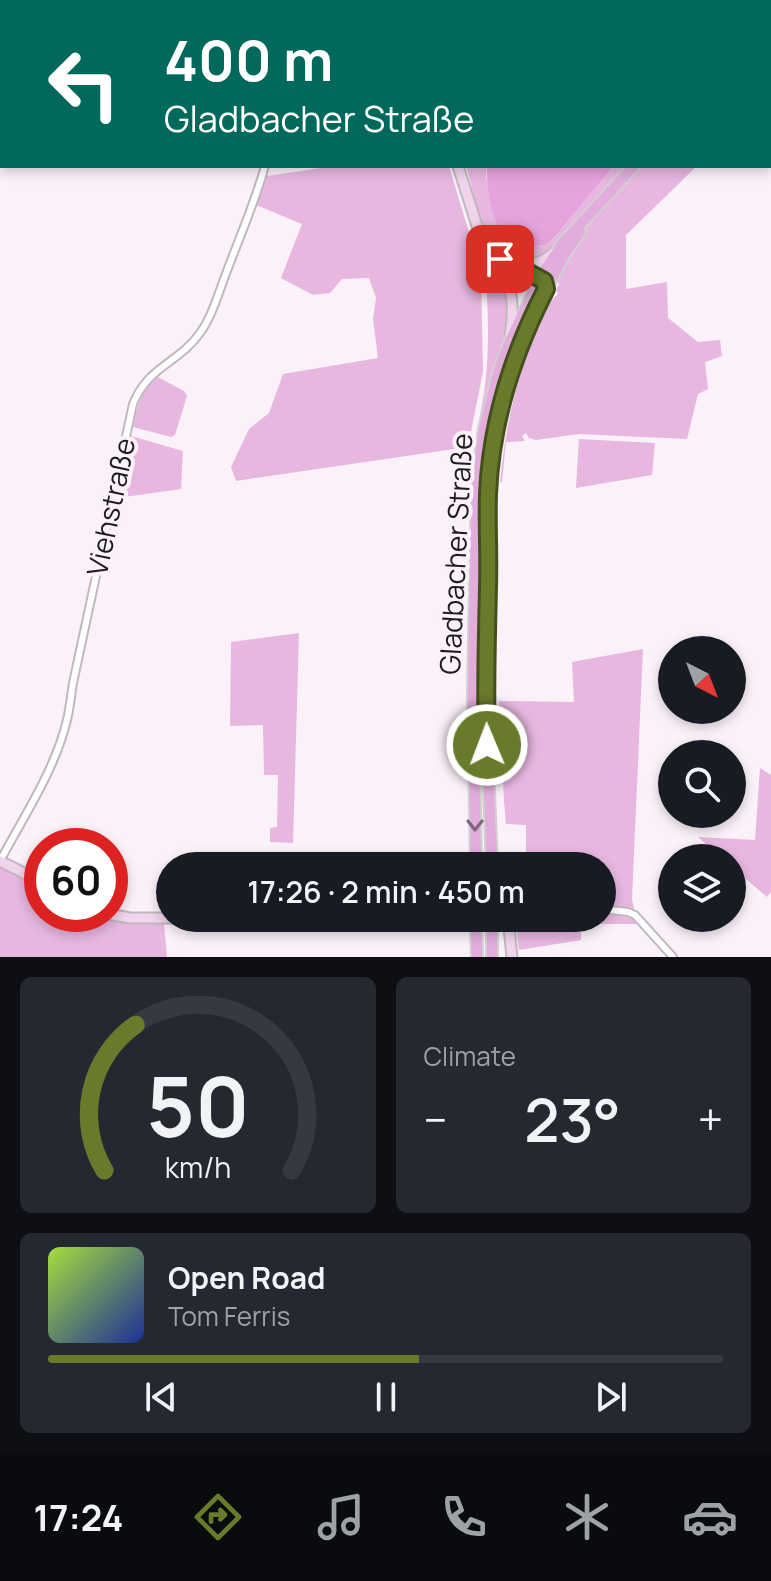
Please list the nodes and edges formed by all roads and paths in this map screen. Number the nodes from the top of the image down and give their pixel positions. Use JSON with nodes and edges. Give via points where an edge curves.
{"nodes":[{"id":1,"x":264,"y":168,"type":"edge"},
{"id":2,"x":459,"y":168,"type":"edge"},
{"id":3,"x":632,"y":168,"type":"edge"},
{"id":4,"x":601,"y":200,"type":"junction"},
{"id":5,"x":481,"y":239,"type":"junction"},
{"id":6,"x":558,"y":250,"type":"junction"},
{"id":7,"x":495,"y":263,"type":"junction"},
{"id":8,"x":517,"y":266,"type":"junction"},
{"id":9,"x":541,"y":285,"type":"junction"},
{"id":10,"x":509,"y":343,"type":"junction"},
{"id":11,"x":476,"y":852,"type":"edge"},
{"id":12,"x":491,"y":852,"type":"edge"},
{"id":13,"x":0,"y":861,"type":"edge"},
{"id":14,"x":24,"y":873,"type":"edge"},
{"id":15,"x":616,"y":911,"type":"edge"},
{"id":16,"x":128,"y":918,"type":"edge"},
{"id":17,"x":156,"y":918,"type":"edge"},
{"id":18,"x":476,"y":932,"type":"edge"},
{"id":19,"x":492,"y":932,"type":"edge"},
{"id":20,"x":509,"y":932,"type":"edge"},
{"id":21,"x":477,"y":957,"type":"edge"},
{"id":22,"x":492,"y":957,"type":"edge"},
{"id":23,"x":512,"y":957,"type":"edge"},
{"id":24,"x":673,"y":957,"type":"edge"}],
"edges":[{"from":1,"to":13,"type":"street","name":"Viehstraße","via":[[200,332],[149,377],[133,404],[67,721],[46,776]]},
{"from":2,"to":5,"type":"street"},
{"from":3,"to":4,"type":"main road"},
{"from":4,"to":6,"type":"main road"},
{"from":4,"to":9,"type":"main road"},
{"from":5,"to":7,"type":"street"},
{"from":5,"to":8,"type":"street","via":[[500,259]]},
{"from":6,"to":8,"type":"street","via":[[542,262]]},
{"from":6,"to":9,"type":"main road"},
{"from":7,"to":9,"type":"street","via":[[519,279]]},
{"from":7,"to":10,"type":"street","via":[[511,293]]},
{"from":8,"to":9,"type":"street"},
{"from":9,"to":10,"type":"main road","name":"Gladbacher Straße"},
{"from":9,"to":12,"type":"main road","name":"Gladbacher Straße","via":[[495,432],[488,493],[486,718]]},
{"from":10,"to":11,"type":"main road","name":"Gladbacher Straße","one_way":true,"via":[[484,429],[478,471]]},
{"from":13,"to":14,"type":"street"},
{"from":15,"to":24,"type":"street","via":[[635,915]]},
{"from":16,"to":17,"type":"street"},
{"from":18,"to":21,"type":"main road"},
{"from":19,"to":22,"type":"main road"},
{"from":20,"to":23,"type":"street"}]}
